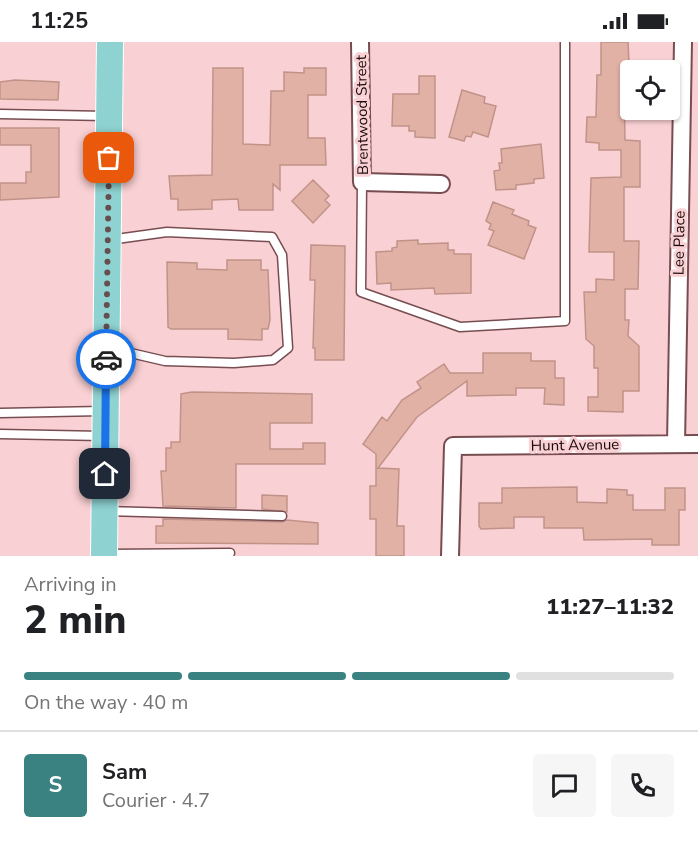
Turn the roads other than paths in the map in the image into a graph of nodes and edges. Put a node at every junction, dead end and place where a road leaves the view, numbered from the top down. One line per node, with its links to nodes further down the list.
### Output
1 (110, 42): 6 (main road)
2 (360, 42): 7 (street, Brentwood Street)
3 (565, 42): 7 (lane)
4 (683, 42): 14 (street, Lee Place)
5 (0, 114): 6 (lane)
6 (109, 117): 9 (main road)
7 (362, 182): 8 (street, Brentwood Street)
8 (441, 184)
9 (107, 240): 10 (main road); 10 (lane)
10 (106, 348): 12 (main road)
11 (0, 413): 12 (lane)
12 (105, 423): 13 (lane); 16 (main road)
13 (0, 434)
14 (676, 444): 15 (street, Hunt Avenue); 20 (street, Hunt Avenue)
15 (698, 444)
16 (104, 511): 17 (lane); 19 (main road)
17 (282, 516)
18 (230, 553): 19 (lane)
19 (104, 555)
20 (450, 556)

